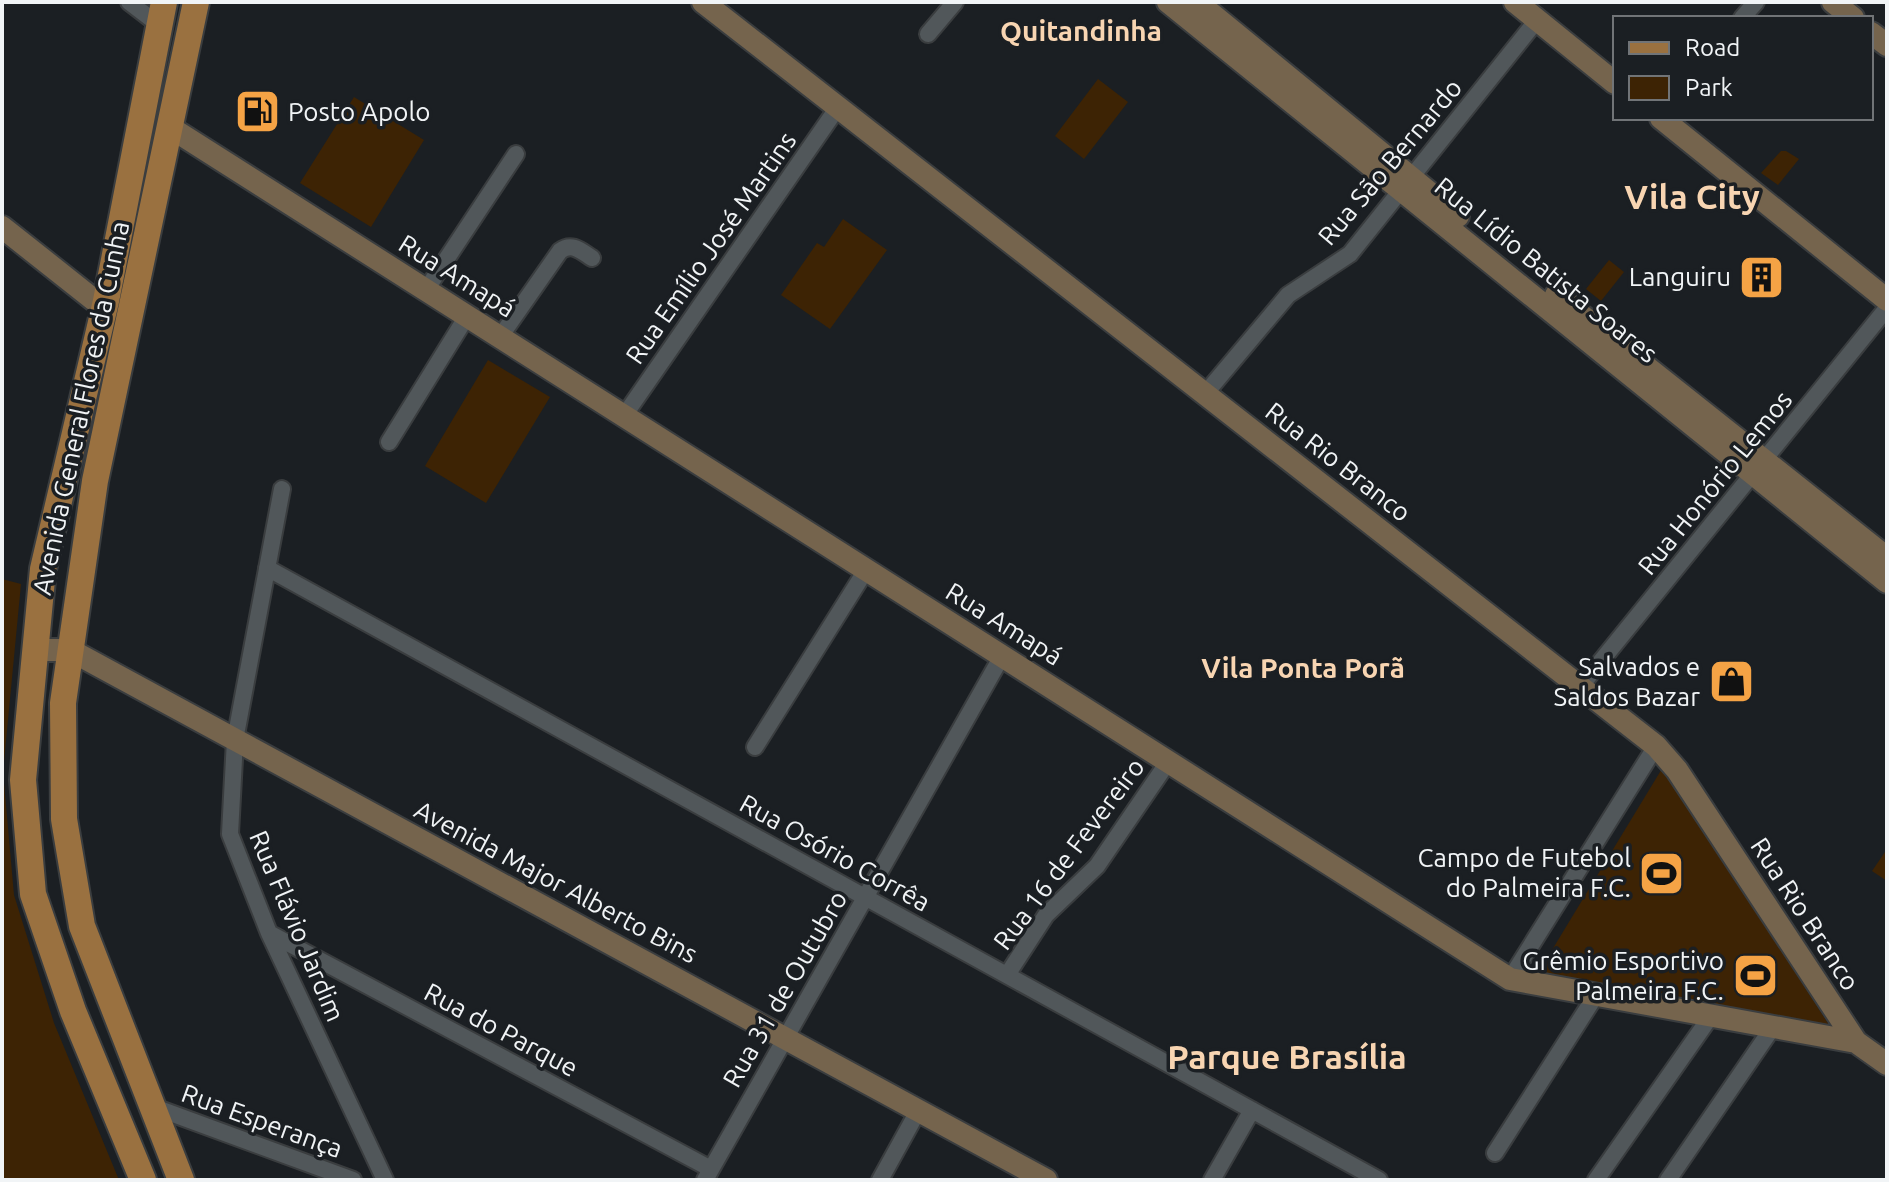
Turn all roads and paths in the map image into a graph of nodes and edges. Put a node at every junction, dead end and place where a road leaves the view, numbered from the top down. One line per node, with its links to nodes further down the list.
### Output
1 (129, 2): 8 (street)
2 (196, 2): 15 (main road, Avenida General Flores da Cunha)
3 (703, 2): 13 (street, Rua Rio Branco)
4 (955, 2): 11 (street)
5 (1515, 2): 10 (street)
6 (1833, 2): 9 (street)
7 (1182, 4): 17 (street, Rua Lídio Batista Soares)
8 (161, 14): 23 (main road, Avenida General Flores da Cunha)
9 (1850, 16)
10 (1537, 20): 12 (street); 17 (street, Rua São Bernardo)
11 (928, 34)
12 (1613, 81)
13 (838, 107): 27 (street, Rua Rio Branco); 28 (street, Rua Emílio José Martins)
14 (1663, 120): 22 (street)
15 (171, 128): 20 (main road, Avenida General Flores da Cunha); 21 (street, Rua Amapá)
16 (516, 154): 21 (street)
17 (1406, 183): 27 (street, Rua São Bernardo); 30 (street, Rua Lídio Batista Soares)
18 (2, 227): 23 (street)
19 (592, 258): 26 (street)
20 (137, 288): 23 (main road); 37 (main road, Avenida General Flores da Cunha)
21 (426, 290): 25 (street, Rua Amapá)
22 (1887, 300)
23 (106, 301): 36 (main road, Avenida General Flores da Cunha)
24 (1887, 308): 30 (street, Rua Honório Lemos)
25 (467, 316): 26 (street, Rua Amapá); 29 (street)
26 (500, 337): 28 (street, Rua Amapá)
27 (1205, 394): 39 (street, Rua Rio Branco)
28 (624, 416): 34 (street, Rua Amapá)
29 (389, 442)
30 (1759, 467): 32 (street, Rua Lídio Batista Soares); 35 (street, Rua Lídio Batista Soares); 39 (street, Rua Honório Lemos)
31 (282, 489): 33 (street, Rua Flávio Jardim)
32 (1887, 558)
33 (267, 568): 40 (street, Rua Flávio Jardim); 44 (street, Rua Osório Corrêa)
34 (866, 570): 38 (street, Rua Amapá); 42 (street)
35 (1887, 582)
36 (35, 650): 37 (street, Avenida Major Alberto Bins); 60 (main road, Avenida General Flores da Cunha)
37 (70, 650): 40 (street, Avenida Major Alberto Bins); 54 (main road, Avenida General Flores da Cunha)
38 (1002, 656): 43 (street, Rua Amapá); 44 (street, Rua 31 de Outubro)
39 (1580, 687): 41 (street, Rua Rio Branco)
40 (235, 740): 45 (street, Rua Flávio Jardim); 51 (street, Avenida Major Alberto Bins)
41 (1656, 746): 47 (street); 52 (street, Rua Rio Branco)
42 (755, 747)
43 (1168, 762): 46 (street, Rua 16 de Fevereiro); 47 (street, Rua Amapá)
44 (865, 897): 46 (street, Rua Osório Corrêa); 51 (street, Rua 31 de Outubro)
45 (269, 933): 58 (street, Rua do Parque); 63 (street, Rua Flávio Jardim)
46 (1007, 975): 55 (street, Rua Osório Corrêa)
47 (1510, 979): 48 (street, Rua Amapá)
48 (1596, 995): 49 (street, Rua Amapá); 57 (street)
49 (1711, 1016): 50 (street, Rua Amapá); 67 (street)
50 (1773, 1027): 52 (street, Rua Amapá); 68 (street)
51 (785, 1038): 56 (street, Avenida Major Alberto Bins); 58 (street, Rua 31 de Outubro)
52 (1856, 1042): 53 (street)
53 (1887, 1064)
54 (154, 1107): 61 (main road, Avenida General Flores da Cunha); 62 (street, Rua Esperança)
55 (1252, 1110): 65 (street); 66 (street, Rua Osório Corrêa)
56 (918, 1111): 59 (street, Avenida Major Alberto Bins); 64 (street)
57 (1495, 1153)
58 (708, 1174)
59 (1043, 1179)
60 (143, 1180)
61 (181, 1180)
62 (353, 1180)
63 (385, 1180)
64 (880, 1180)
65 (1212, 1180)
66 (1379, 1180)
67 (1596, 1180)
68 (1668, 1180)

